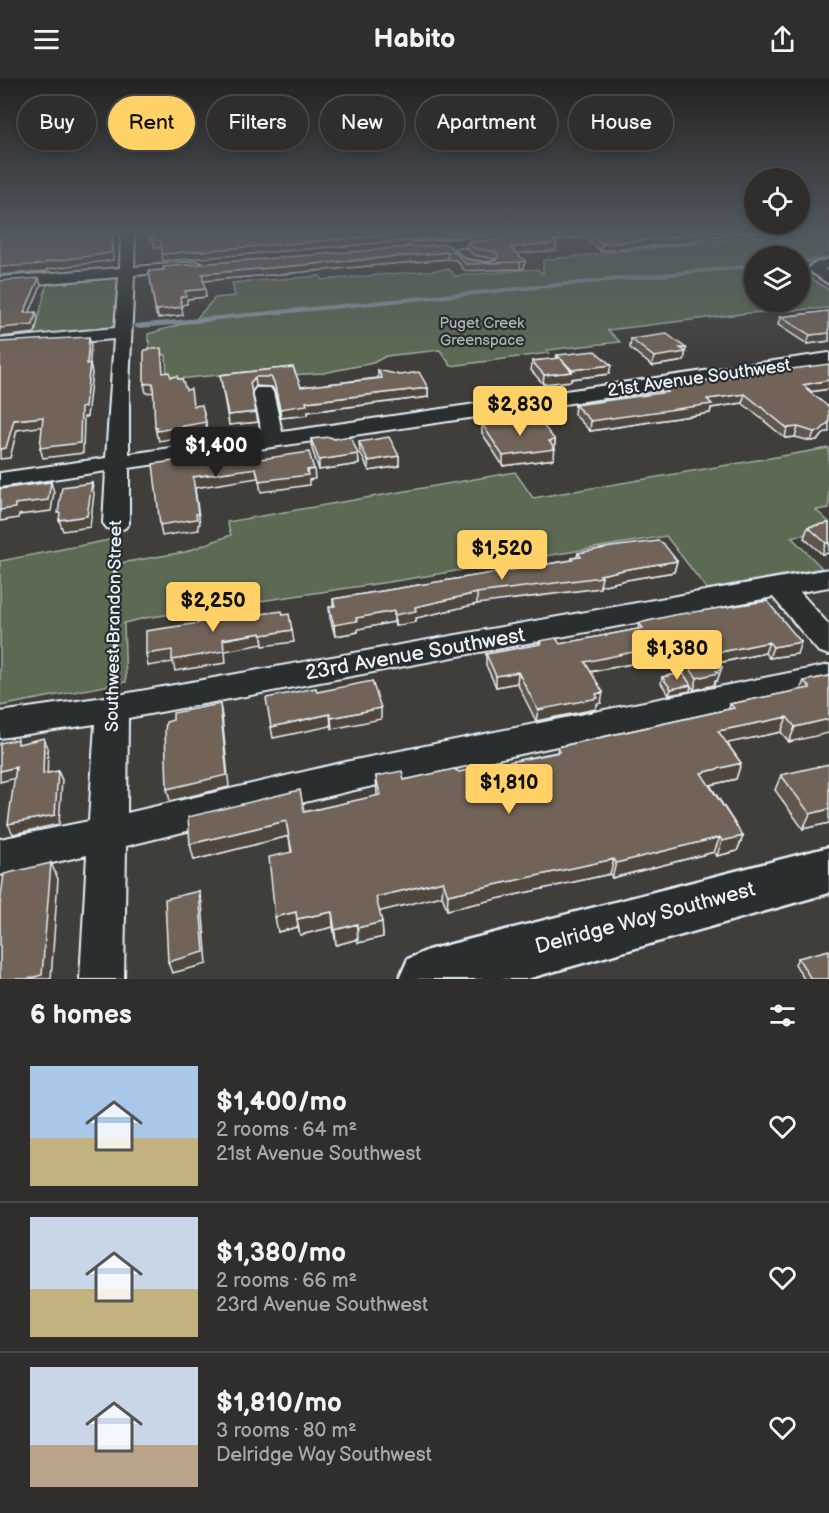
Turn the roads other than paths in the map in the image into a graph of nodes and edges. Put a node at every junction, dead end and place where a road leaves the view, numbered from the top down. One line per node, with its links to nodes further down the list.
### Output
1 (101, 274): 3 (street)
2 (127, 274): 4 (street, Southwest Brandon Street)
3 (0, 282)
4 (122, 333): 5 (street); 9 (street, Southwest Brandon Street)
5 (0, 344)
6 (829, 359): 8 (street, 21st Avenue Southwest)
7 (263, 392): 8 (street)
8 (272, 441): 9 (street, 21st Avenue Southwest)
9 (117, 463): 10 (street, 21st Avenue Southwest); 11 (street, Southwest Brandon Street)
10 (0, 480)
11 (116, 523)
12 (829, 578): 13 (street, 23rd Avenue Southwest)
13 (780, 586): 14 (street); 16 (street, 23rd Avenue Southwest)
14 (829, 644)
15 (829, 676): 18 (street)
16 (112, 709): 17 (street, 23rd Avenue Southwest); 18 (street, Southwest Brandon Street)
17 (0, 725)
18 (108, 834): 19 (street); 22 (street, Southwest Brandon Street)
19 (0, 857)
20 (829, 870): 21 (main road, Delridge Way Southwest)
21 (542, 964): 23 (main road, Delridge Way Southwest)
22 (102, 979)
23 (428, 979)

